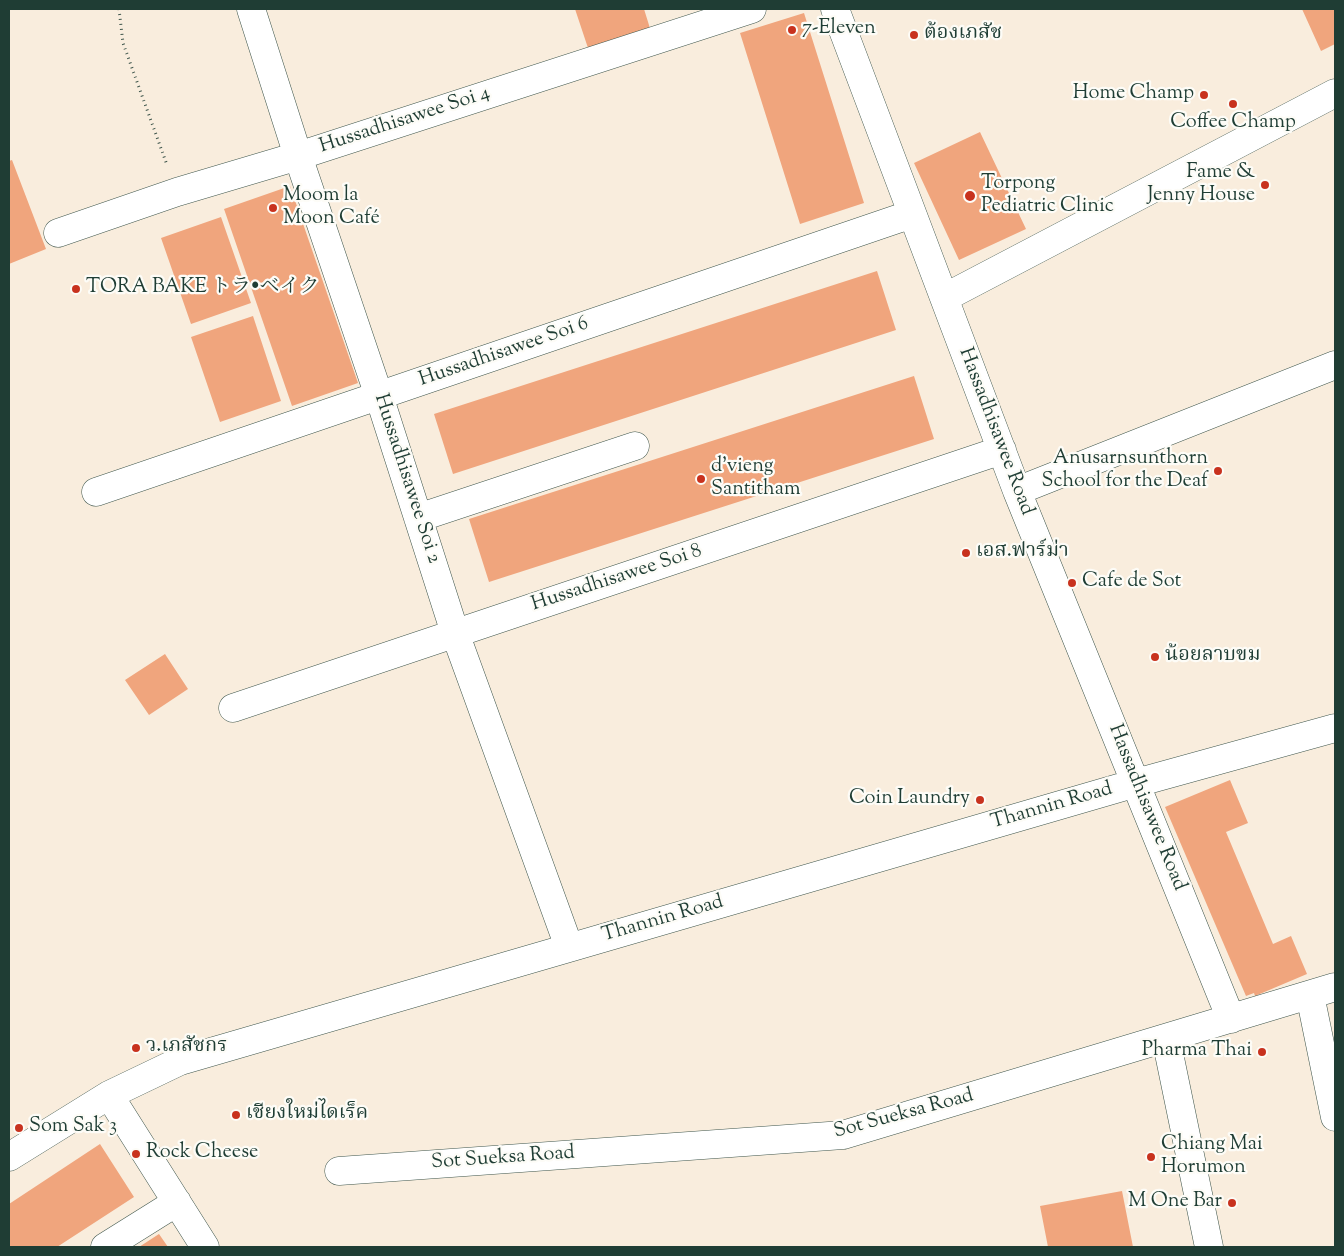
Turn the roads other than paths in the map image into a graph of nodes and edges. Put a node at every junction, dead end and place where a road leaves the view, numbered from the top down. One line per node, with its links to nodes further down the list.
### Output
1 (250, 9): 5 (street, Hussadhisawee Soi 2)
2 (752, 9): 5 (street, Hussadhisawee Soi 4)
3 (835, 9): 6 (street, Hassadhisawee Road)
4 (1335, 93): 8 (street)
5 (298, 156): 7 (street, Hussadhisawee Soi 4); 10 (street, Hussadhisawee Soi 2)
6 (912, 214): 8 (street, Hassadhisawee Road); 10 (street, Hussadhisawee Soi 6)
7 (58, 233)
8 (944, 298): 12 (street, Hassadhisawee Road)
9 (1335, 365): 13 (street)
10 (380, 396): 14 (street, Hussadhisawee Soi 6); 15 (street, Hussadhisawee Soi 2)
11 (635, 446): 15 (street)
12 (1002, 450): 13 (street, Hassadhisawee Road); 16 (street, Hussadhisawee Soi 8)
13 (1017, 491): 19 (street, Hassadhisawee Road)
14 (96, 492)
15 (418, 518): 16 (street, Hussadhisawee Soi 2)
16 (455, 633): 17 (street, Hussadhisawee Soi 8); 20 (street, Hussadhisawee Soi 2)
17 (233, 708)
18 (1335, 728): 19 (street, Thannin Road)
19 (1136, 783): 20 (street, Thannin Road); 22 (street, Hassadhisawee Road)
20 (569, 948): 24 (street, Thannin Road)
21 (1323, 991): 22 (street, Sot Sueksa Road); 25 (street)
22 (1231, 1018): 23 (street, Sot Sueksa Road)
23 (1166, 1039): 27 (street, Sot Sueksa Road); 31 (street)
24 (109, 1095): 26 (street, Thannin Road); 28 (street)
25 (1335, 1117)
26 (9, 1157)
27 (339, 1171)
28 (177, 1202): 29 (street); 30 (street)
29 (105, 1247)
30 (205, 1247)
31 (1209, 1247)

